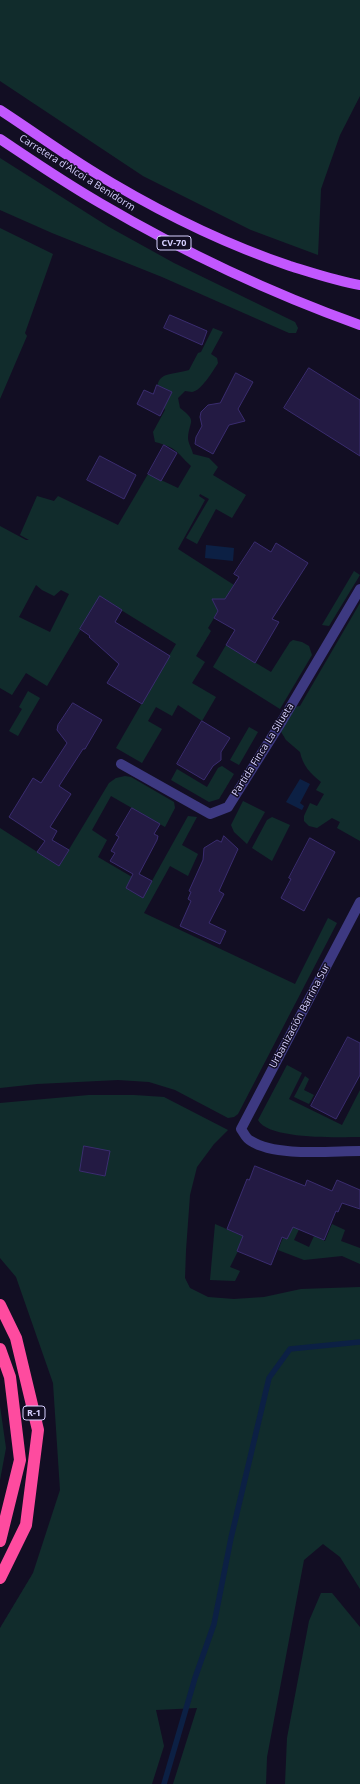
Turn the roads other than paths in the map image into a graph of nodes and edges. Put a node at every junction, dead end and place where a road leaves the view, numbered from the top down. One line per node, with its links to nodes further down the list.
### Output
1 (0, 110): 3 (main road, Carretera d'Alcoi a Benidorm / CV-70)
2 (0, 139): 4 (main road, Carretera d'Alcoi a Benidorm / CV-70)
3 (360, 285)
4 (360, 325)
5 (360, 589): 6 (street, Partida Finca La Silueta)
6 (121, 764)
7 (360, 902): 8 (street, Urbanización Barrina Sur)
8 (360, 1151)
9 (0, 1305): 12 (highway, R-1)
10 (0, 1349): 11 (highway)
11 (0, 1541)
12 (0, 1578)

